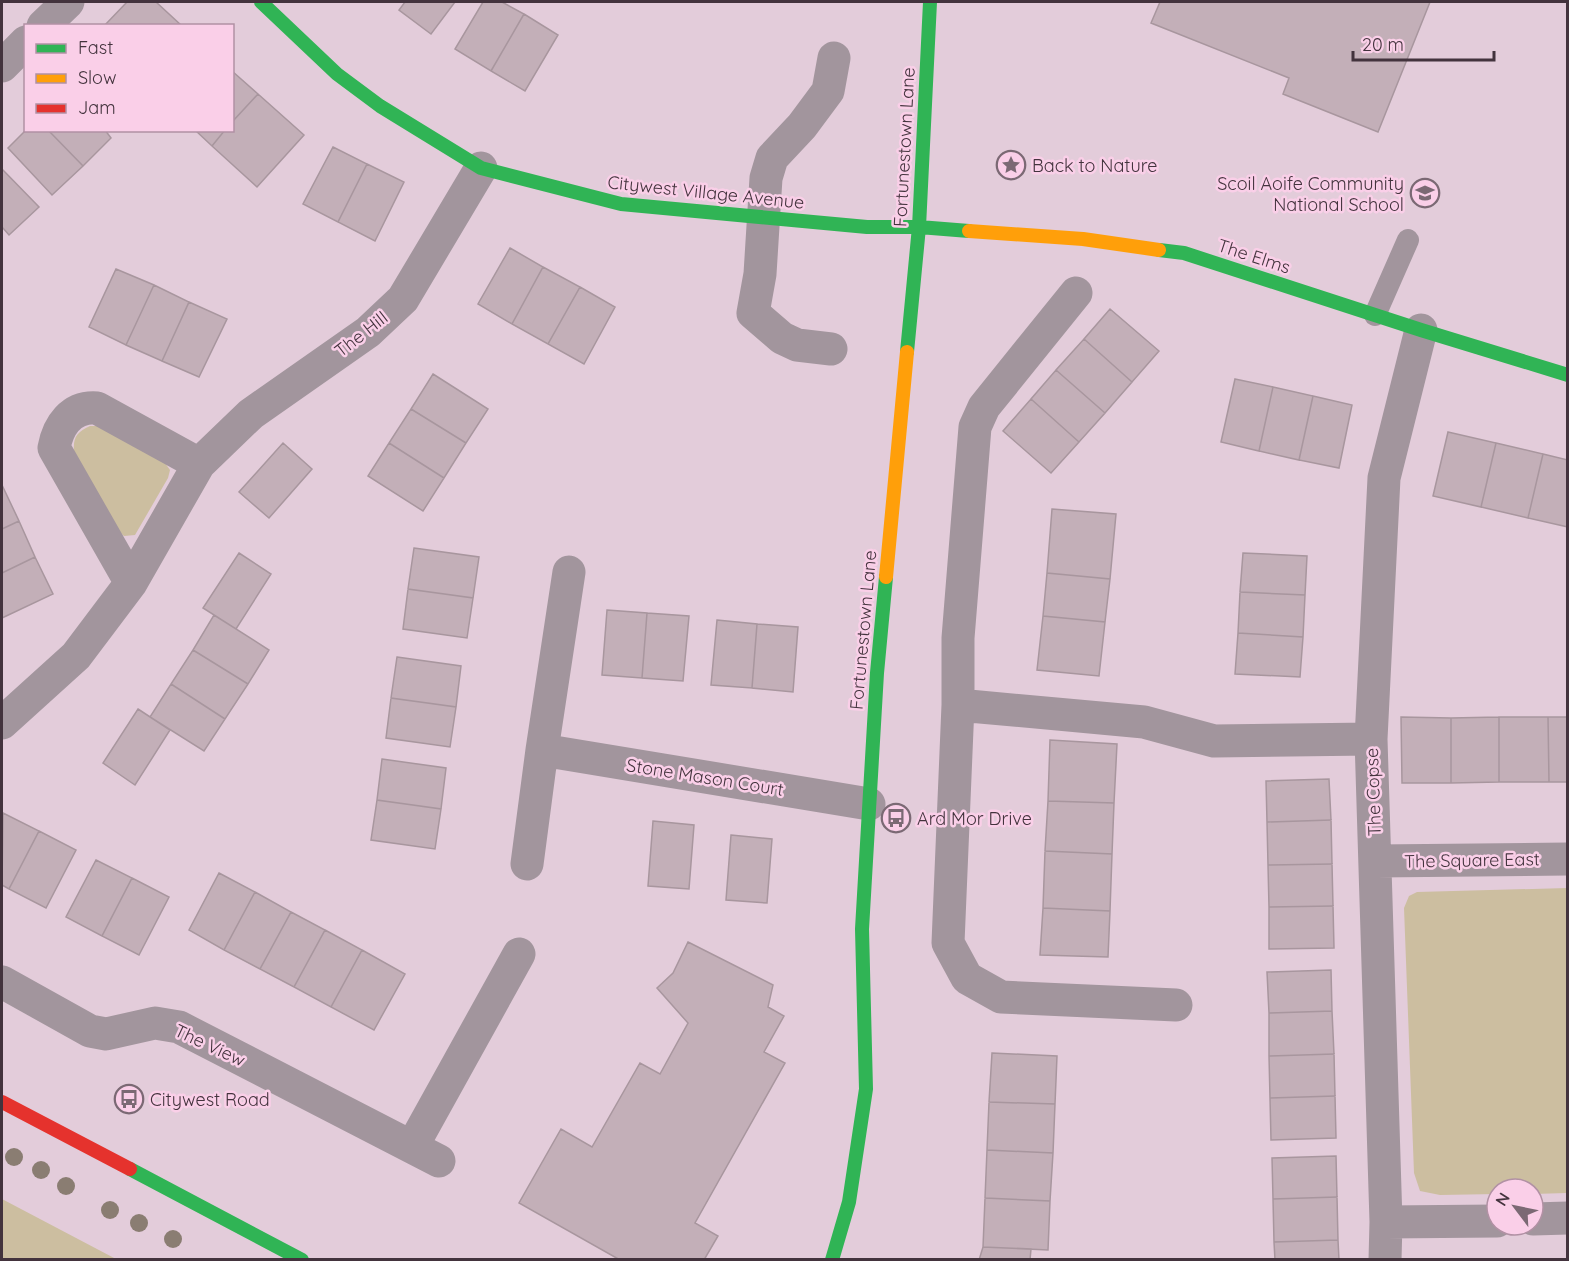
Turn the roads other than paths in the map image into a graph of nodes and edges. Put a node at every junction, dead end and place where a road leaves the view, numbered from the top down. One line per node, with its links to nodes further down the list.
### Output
1 (68, 2): 4 (street)
2 (261, 2): 8 (street, Citywest Village Avenue)
3 (930, 2): 10 (street, Fortunestown Lane)
4 (45, 24)
5 (24, 44): 7 (street)
6 (834, 58): 9 (street)
7 (2, 66)
8 (481, 168): 9 (street, Citywest Village Avenue); 17 (street, The Hill)
9 (763, 217): 10 (street, Citywest Village Avenue); 15 (street)
10 (919, 227): 13 (street, The Elms); 24 (street, Fortunestown Lane)
11 (1408, 240): 13 (lane)
12 (1076, 293): 20 (street)
13 (1375, 315): 14 (street, The Elms)
14 (1421, 330): 16 (street, The Elms); 22 (street, The Copse)
15 (831, 349)
16 (1568, 375)
17 (199, 464): 19 (street, The Hill); 19 (street)
18 (570, 572): 23 (street)
19 (131, 583): 21 (street, The Hill)
20 (958, 705): 22 (street); 30 (street)
21 (2, 723)
22 (1371, 739): 26 (street, The Copse)
23 (542, 750): 24 (street, Stone Mason Court); 27 (street)
24 (869, 804): 37 (street, Fortunestown Lane)
25 (1568, 859): 26 (street, The Square East)
26 (1376, 861): 35 (street, The Copse)
27 (527, 864)
28 (519, 954): 29 (street, The View)
29 (2, 982)
30 (1176, 1005)
31 (2, 1102): 36 (street)
32 (1568, 1218): 33 (street)
33 (1545, 1219)
34 (1485, 1221): 35 (street)
35 (1386, 1222): 38 (street, The Copse)
36 (302, 1260)
37 (832, 1260)
38 (1384, 1260)

